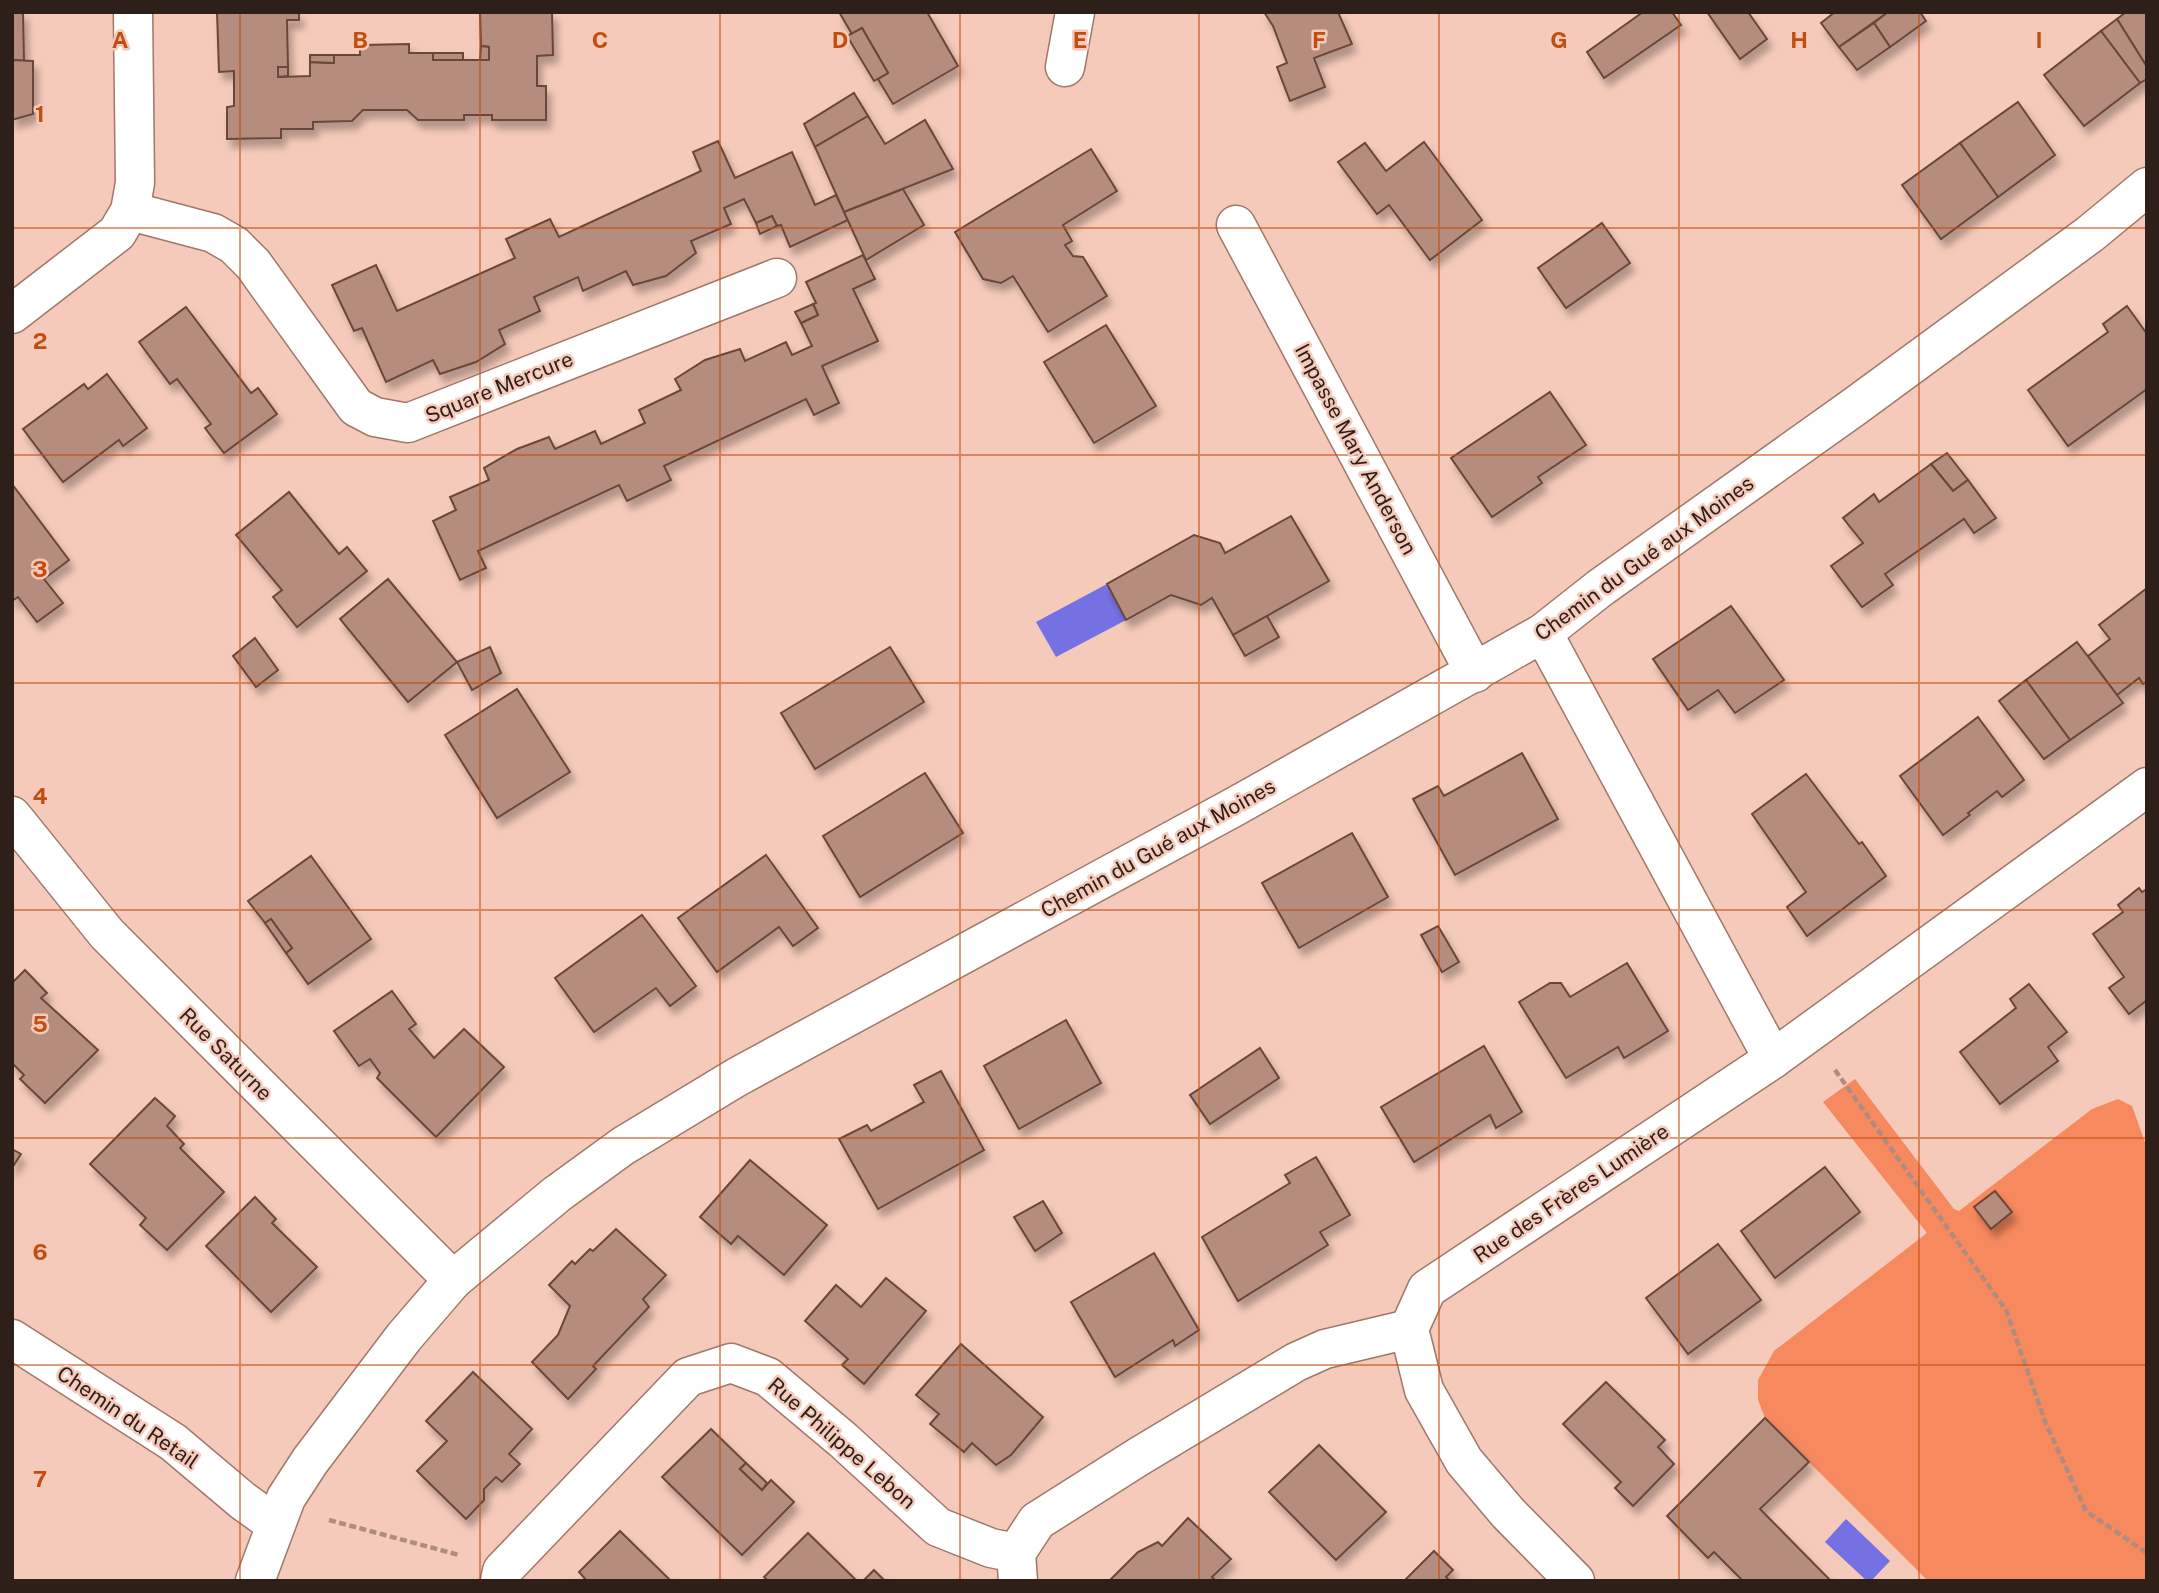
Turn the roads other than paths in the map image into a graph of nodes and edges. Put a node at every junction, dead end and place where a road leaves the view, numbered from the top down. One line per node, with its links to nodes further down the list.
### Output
1 (133, 12): 5 (street)
2 (1075, 12): 3 (street)
3 (1065, 67)
4 (2147, 187): 9 (street, Chemin du Gué aux Moines)
5 (130, 211): 7 (street, Square Mercure); 8 (street)
6 (1236, 225): 10 (street, Impasse Mary Anderson)
7 (777, 278)
8 (12, 314)
9 (1543, 633): 10 (street, Chemin du Gué aux Moines); 13 (street)
10 (1475, 673): 14 (street, Chemin du Gué aux Moines)
11 (2147, 787): 13 (street, Rue des Frères Lumière)
12 (12, 816): 14 (street, Rue Saturne)
13 (1773, 1059): 15 (street, Rue des Frères Lumière)
14 (453, 1280): 17 (street, Chemin du Gué aux Moines)
15 (1409, 1329): 18 (street); 21 (street)
16 (12, 1339): 17 (street, Chemin du Retail)
17 (281, 1511): 20 (street, Chemin du Gué aux Moines)
18 (1017, 1567): 19 (street, Rue Philippe Lebon)
19 (501, 1576)
20 (255, 1581)
21 (1575, 1581)

